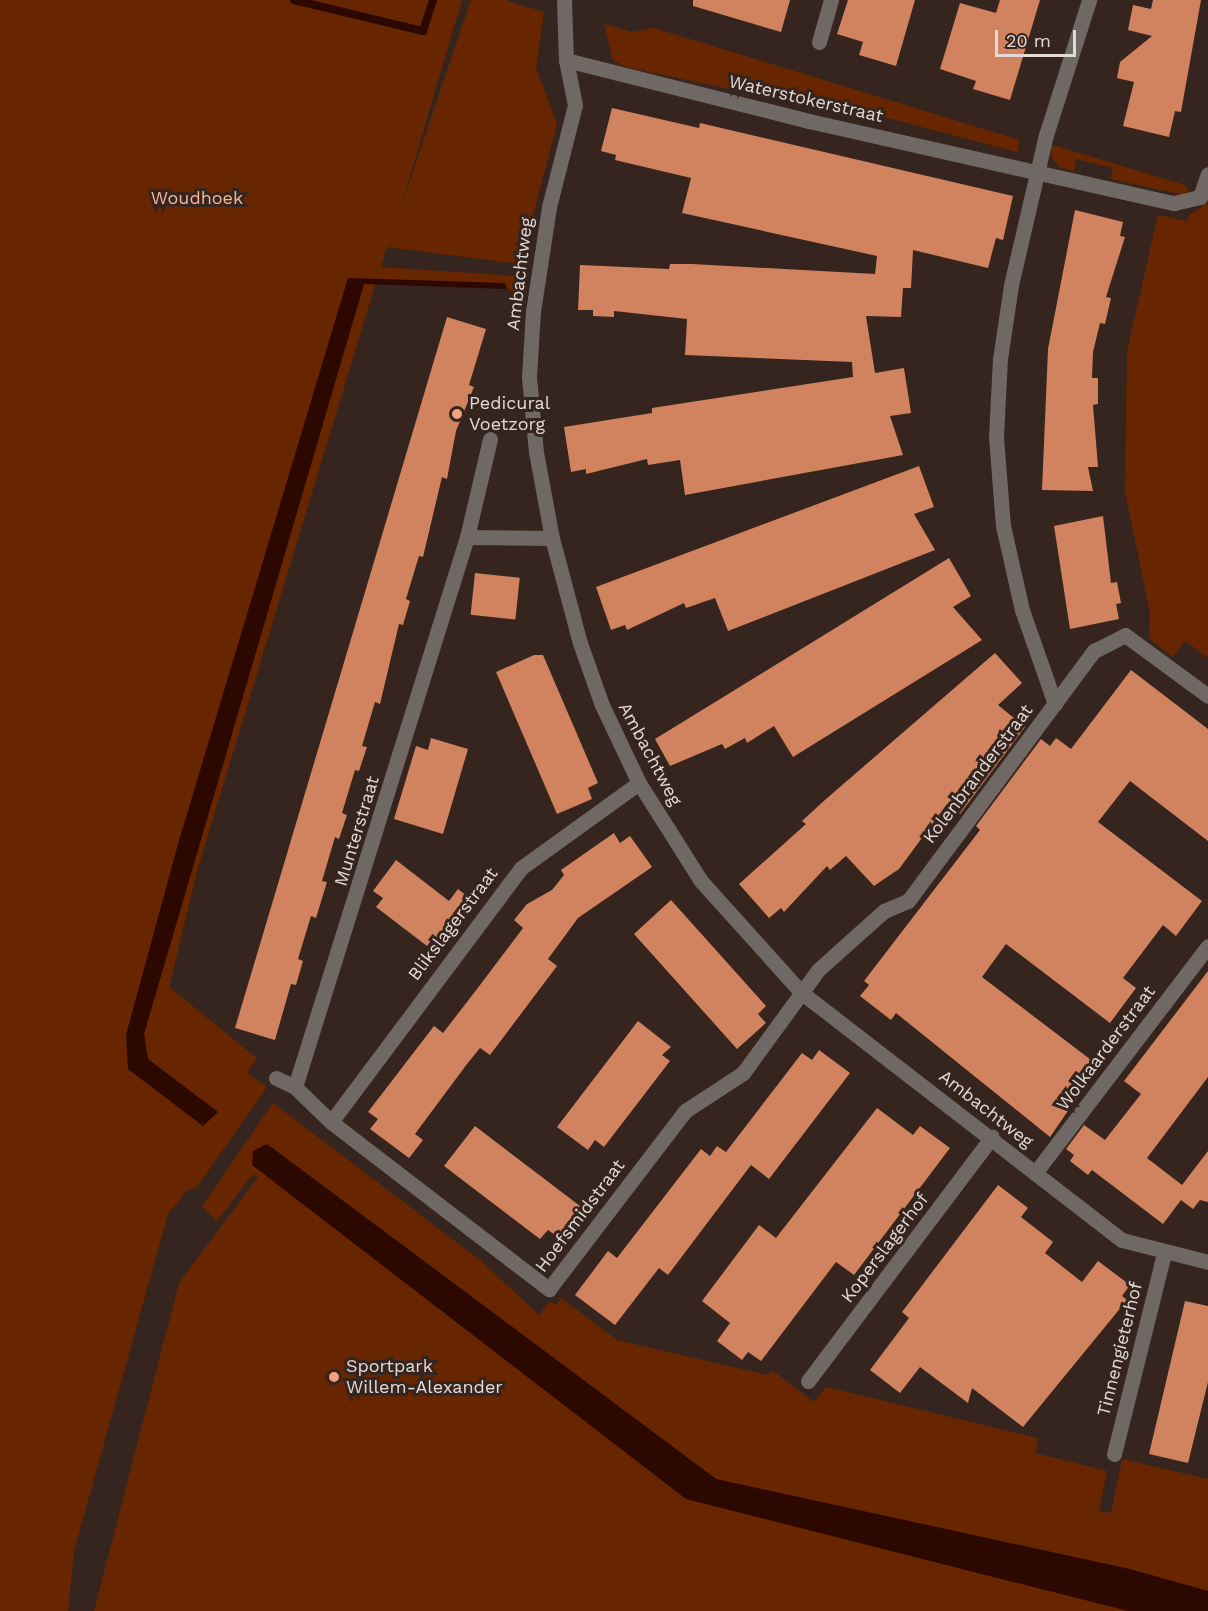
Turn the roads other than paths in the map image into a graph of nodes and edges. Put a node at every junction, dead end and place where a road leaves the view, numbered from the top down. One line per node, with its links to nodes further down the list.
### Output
1 (831, 0): 4 (street)
2 (1089, 0): 6 (street, Kolenbranderstraat)
3 (563, 2): 5 (street, Ambachtweg)
4 (819, 42)
5 (566, 60): 6 (street, Waterstokerstraat); 10 (street, Ambachtweg)
6 (1038, 172): 7 (street, Waterstokerstraat); 12 (street, Kolenbranderstraat)
7 (1208, 174)
8 (490, 439): 9 (street, Munterstraat)
9 (467, 537): 10 (street); 17 (street, Munterstraat)
10 (552, 538): 13 (street, Ambachtweg)
11 (1208, 696): 12 (street)
12 (1055, 704): 15 (street, Kolenbranderstraat)
13 (639, 783): 15 (street, Ambachtweg); 18 (street, Blikslagerstraat)
14 (1208, 946): 20 (street, Wolkaarderstraat)
15 (802, 993): 18 (street, Hoefsmidstraat); 19 (street, Ambachtweg)
16 (276, 1078): 17 (street)
17 (295, 1087): 18 (street)
18 (331, 1122)
19 (992, 1137): 20 (street, Ambachtweg); 23 (street, Koperslagerhof)
20 (1035, 1173): 21 (street, Ambachtweg)
21 (1164, 1253): 22 (street, Ambachtweg); 24 (street, Tinnengieterhof)
22 (1208, 1262)
23 (807, 1381)
24 (1114, 1454)

